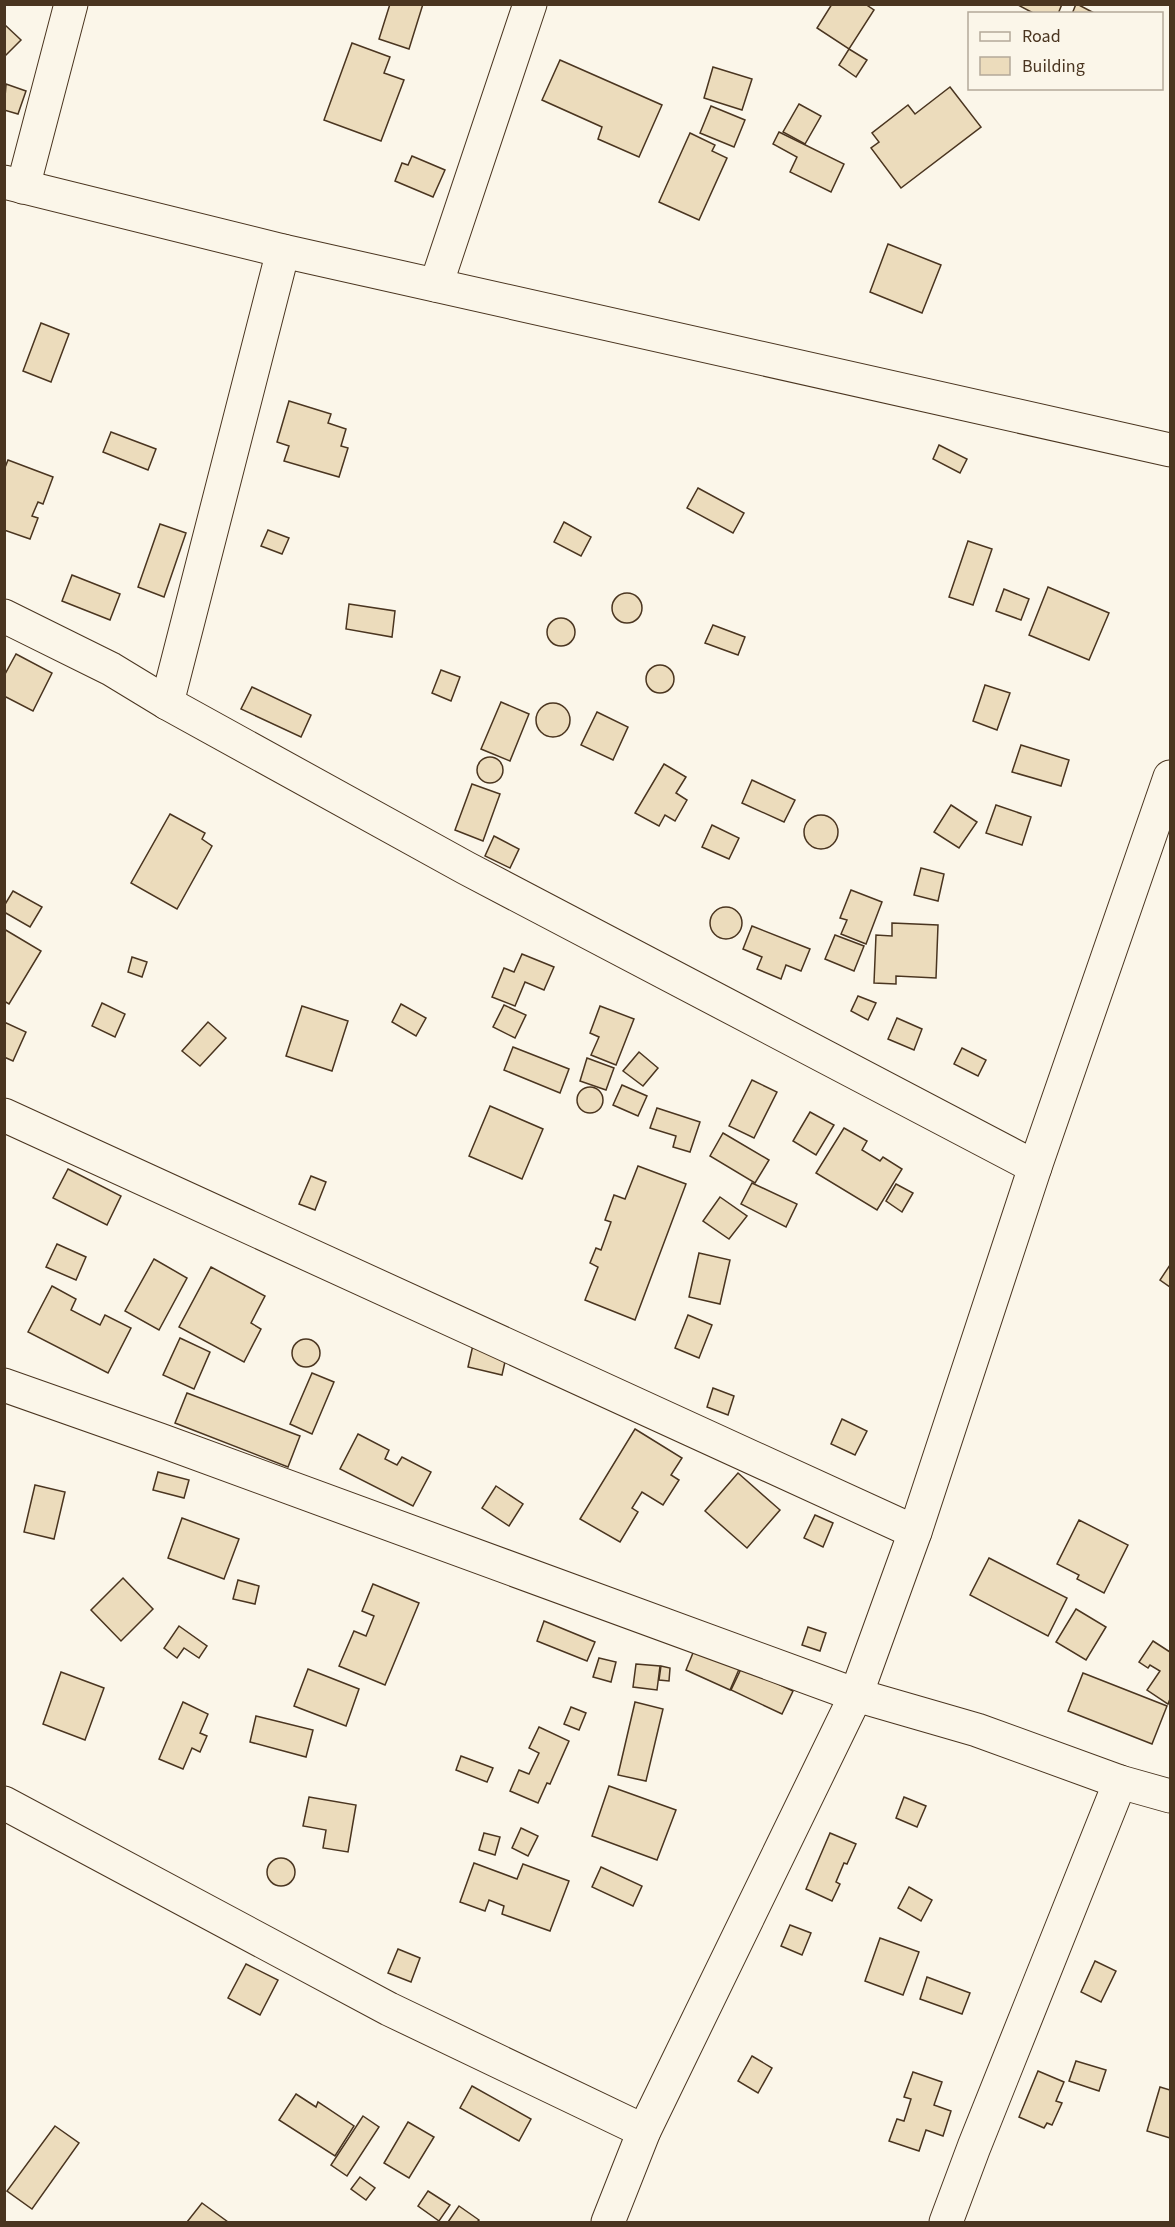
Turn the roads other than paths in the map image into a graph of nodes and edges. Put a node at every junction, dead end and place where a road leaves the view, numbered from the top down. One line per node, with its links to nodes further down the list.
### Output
1 (70, 4): 3 (street)
2 (530, 4): 5 (street)
3 (14, 184): 4 (street)
4 (283, 251): 5 (street); 8 (street)
5 (436, 285): 6 (street)
6 (1170, 450)
7 (4, 616): 8 (street)
8 (167, 703): 11 (street)
9 (1170, 777): 11 (street)
10 (4, 1115): 13 (street)
11 (1035, 1167): 13 (street)
12 (4, 1385): 14 (street)
13 (915, 1532): 14 (street)
14 (856, 1695): 15 (street); 18 (street)
15 (1120, 1782): 16 (street); 20 (street)
16 (1170, 1796)
17 (4, 1803): 18 (street)
18 (644, 2131): 19 (street)
19 (608, 2223)
20 (946, 2223)

